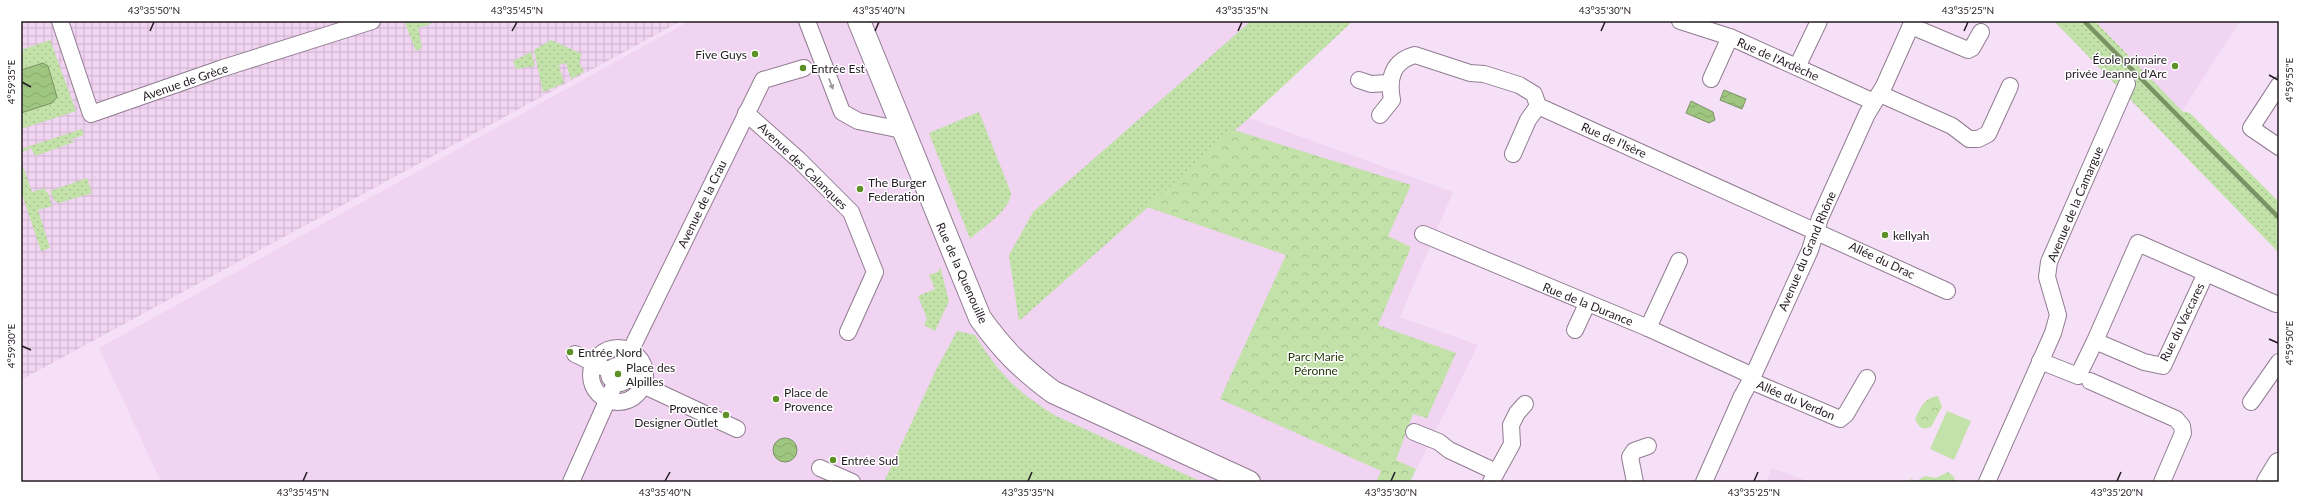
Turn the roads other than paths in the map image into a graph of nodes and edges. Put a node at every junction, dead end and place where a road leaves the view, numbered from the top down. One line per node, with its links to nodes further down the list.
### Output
1 (60, 21): 2 (street, Avenue de Grèce)
2 (372, 21)
3 (807, 21): 22 (street, one-way to 22)
4 (858, 21): 22 (street, Rue de la Quenouille)
5 (1680, 21): 9 (street, Rue de l'Ardèche)
6 (1819, 21): 10 (street)
7 (1912, 23): 8 (street); 18 (street, Avenue du Grand Rhône)
8 (1981, 32)
9 (1730, 37): 10 (street, Rue de l'Ardèche); 12 (street)
10 (1797, 67): 18 (street, Rue de l'Ardèche)
11 (804, 68): 20 (street, Avenue de la Crau)
12 (1711, 78)
13 (1359, 80): 14 (street)
14 (1389, 83): 19 (street); 21 (street)
15 (2126, 84): 38 (street, Avenue de la Camargue)
16 (2279, 85): 23 (street)
17 (2010, 86): 18 (street, Rue de l'Ardèche)
18 (1877, 98): 25 (street, Avenue du Grand Rhône)
19 (1538, 106): 24 (street); 25 (street, Rue de l'Isère)
20 (746, 112): 34 (street, Avenue des Calanques); 36 (street, Avenue de la Crau)
21 (1380, 115)
22 (902, 130): 55 (street, Rue de la Quenouille)
23 (2279, 147)
24 (1513, 154)
25 (1816, 230): 29 (street, Allée du Drac); 41 (street, Avenue du Grand Rhône)
26 (1423, 234): 30 (street, Rue de la Durance)
27 (1679, 261): 32 (street)
28 (2206, 274): 31 (street); 35 (street, Rue du Vaccares); 35 (street, Rue du Vaccares)
29 (1947, 290)
30 (1587, 304): 32 (street, Rue de la Durance); 33 (street)
31 (2276, 304)
32 (1648, 328): 41 (street, Rue de la Durance)
33 (1575, 330)
34 (848, 332)
35 (2095, 341): 38 (street)
36 (630, 351): 40 (street, Avenue de la Crau); 40 (street); 40 (street)
37 (575, 354): 40 (street)
38 (2040, 361): 58 (street, Avenue de la Camargue)
39 (2279, 362): 45 (street)
40 (619, 374): 44 (street, Avenue de la Crau); 44 (street); 44 (street); 47 (street)
41 (1752, 378): 42 (street, Allée du Verdon); 57 (street, Avenue du Grand Rhône)
42 (1867, 378)
43 (2090, 381): 59 (street)
44 (607, 400): 53 (street, Avenue de la Crau)
45 (2251, 402)
46 (1525, 404): 52 (street)
47 (737, 429)
48 (1414, 432): 52 (street)
49 (1648, 446): 56 (street)
50 (2279, 464): 60 (street)
51 (820, 468): 54 (street)
52 (1494, 477)
53 (571, 482)
54 (852, 482)
55 (1249, 482)
56 (1635, 482)
57 (1704, 482)
58 (1987, 482)
59 (2162, 482)
60 (2268, 482)

